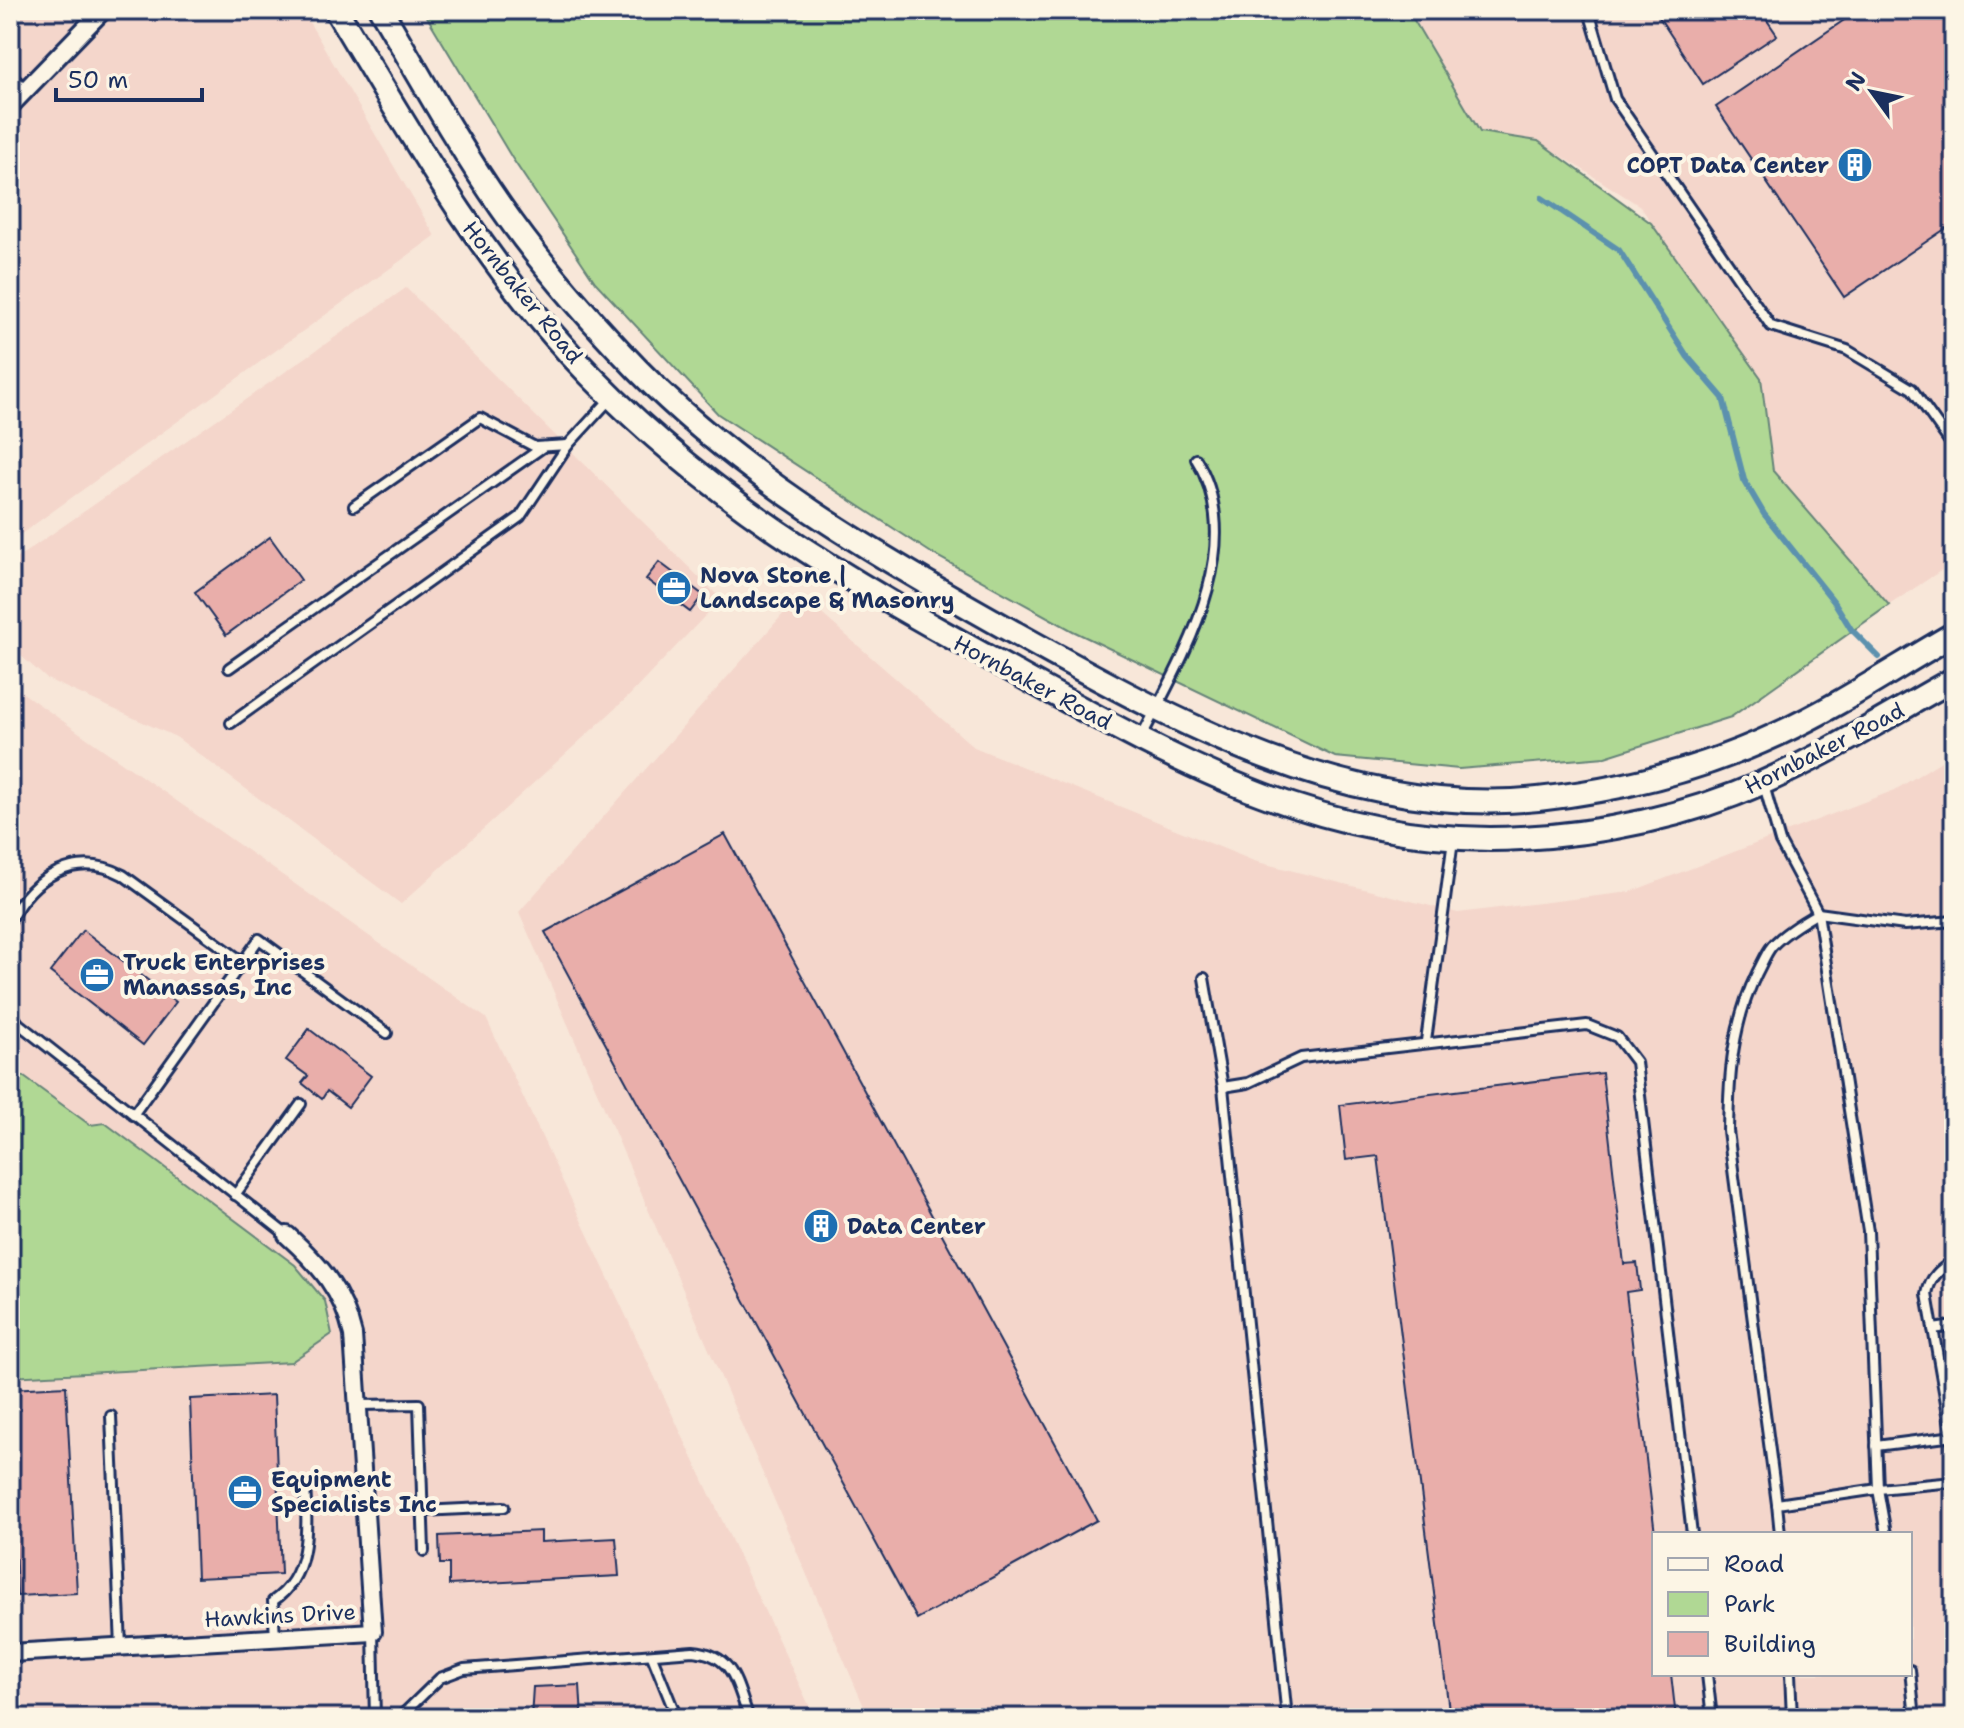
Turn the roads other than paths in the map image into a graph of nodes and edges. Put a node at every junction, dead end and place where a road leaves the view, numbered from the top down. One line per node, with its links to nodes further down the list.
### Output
1 (103, 10): 6 (street)
2 (336, 10): 8 (main road, Hornbaker Road)
3 (381, 10): 17 (main road, Hornbaker Road)
4 (1591, 18): 11 (lane)
5 (10, 75): 6 (lane)
6 (26, 89): 7 (street)
7 (10, 106)
8 (613, 397): 9 (lane); 19 (main road, Hornbaker Road)
9 (568, 445): 10 (lane); 18 (lane)
10 (543, 447): 13 (lane); 15 (lane)
11 (1954, 448)
12 (1196, 459): 17 (lane)
13 (354, 506)
14 (1954, 634): 17 (main road, Hornbaker Road)
15 (229, 668)
16 (1954, 679): 20 (main road, Hornbaker Road)
17 (1156, 709): 19 (lane)
18 (231, 723)
19 (1141, 739): 21 (main road, Hornbaker Road)
20 (1763, 783): 21 (main road, Hornbaker Road); 22 (lane)
21 (1453, 838): 29 (lane)
22 (1818, 913): 24 (lane); 43 (lane); 47 (lane)
23 (10, 921): 25 (lane)
24 (1954, 921)
25 (243, 962): 28 (lane); 32 (lane)
26 (1204, 978): 30 (lane)
27 (10, 1013): 32 (lane)
28 (387, 1033)
29 (1426, 1041): 30 (lane); 50 (lane)
30 (1223, 1087): 66 (lane)
31 (301, 1104): 33 (lane)
32 (133, 1115): 33 (lane)
33 (235, 1195): 34 (lane)
34 (287, 1235): 40 (street, Hawkins Drive)
35 (1954, 1261): 37 (lane)
36 (1954, 1326): 37 (lane)
37 (1933, 1329): 39 (lane)
38 (1954, 1382): 39 (lane)
39 (1943, 1383): 42 (lane)
40 (359, 1405): 49 (lane); 54 (street, Hawkins Drive)
41 (111, 1416): 56 (lane)
42 (1953, 1436): 43 (lane); 44 (lane)
43 (1876, 1446): 46 (lane)
44 (1954, 1480): 46 (lane)
45 (305, 1484): 55 (lane)
46 (1878, 1489): 47 (lane); 52 (lane)
47 (1777, 1504): 51 (lane)
48 (504, 1507): 49 (lane)
49 (422, 1511): 53 (lane)
50 (1692, 1532)
51 (1780, 1532)
52 (1886, 1532)
53 (424, 1551)
54 (373, 1632): 55 (street, Hawkins Drive); 62 (lane)
55 (275, 1638): 56 (street, Hawkins Drive)
56 (121, 1647): 57 (street, Hawkins Drive)
57 (10, 1653)
58 (652, 1656): 63 (lane); 64 (lane); 65 (lane)
59 (1707, 1676): 67 (lane)
60 (1790, 1676): 68 (lane)
61 (1911, 1676): 69 (lane)
62 (375, 1718)
63 (399, 1718)
64 (677, 1718)
65 (749, 1718)
66 (1287, 1718)
67 (1712, 1718)
68 (1792, 1718)
69 (1915, 1718)

